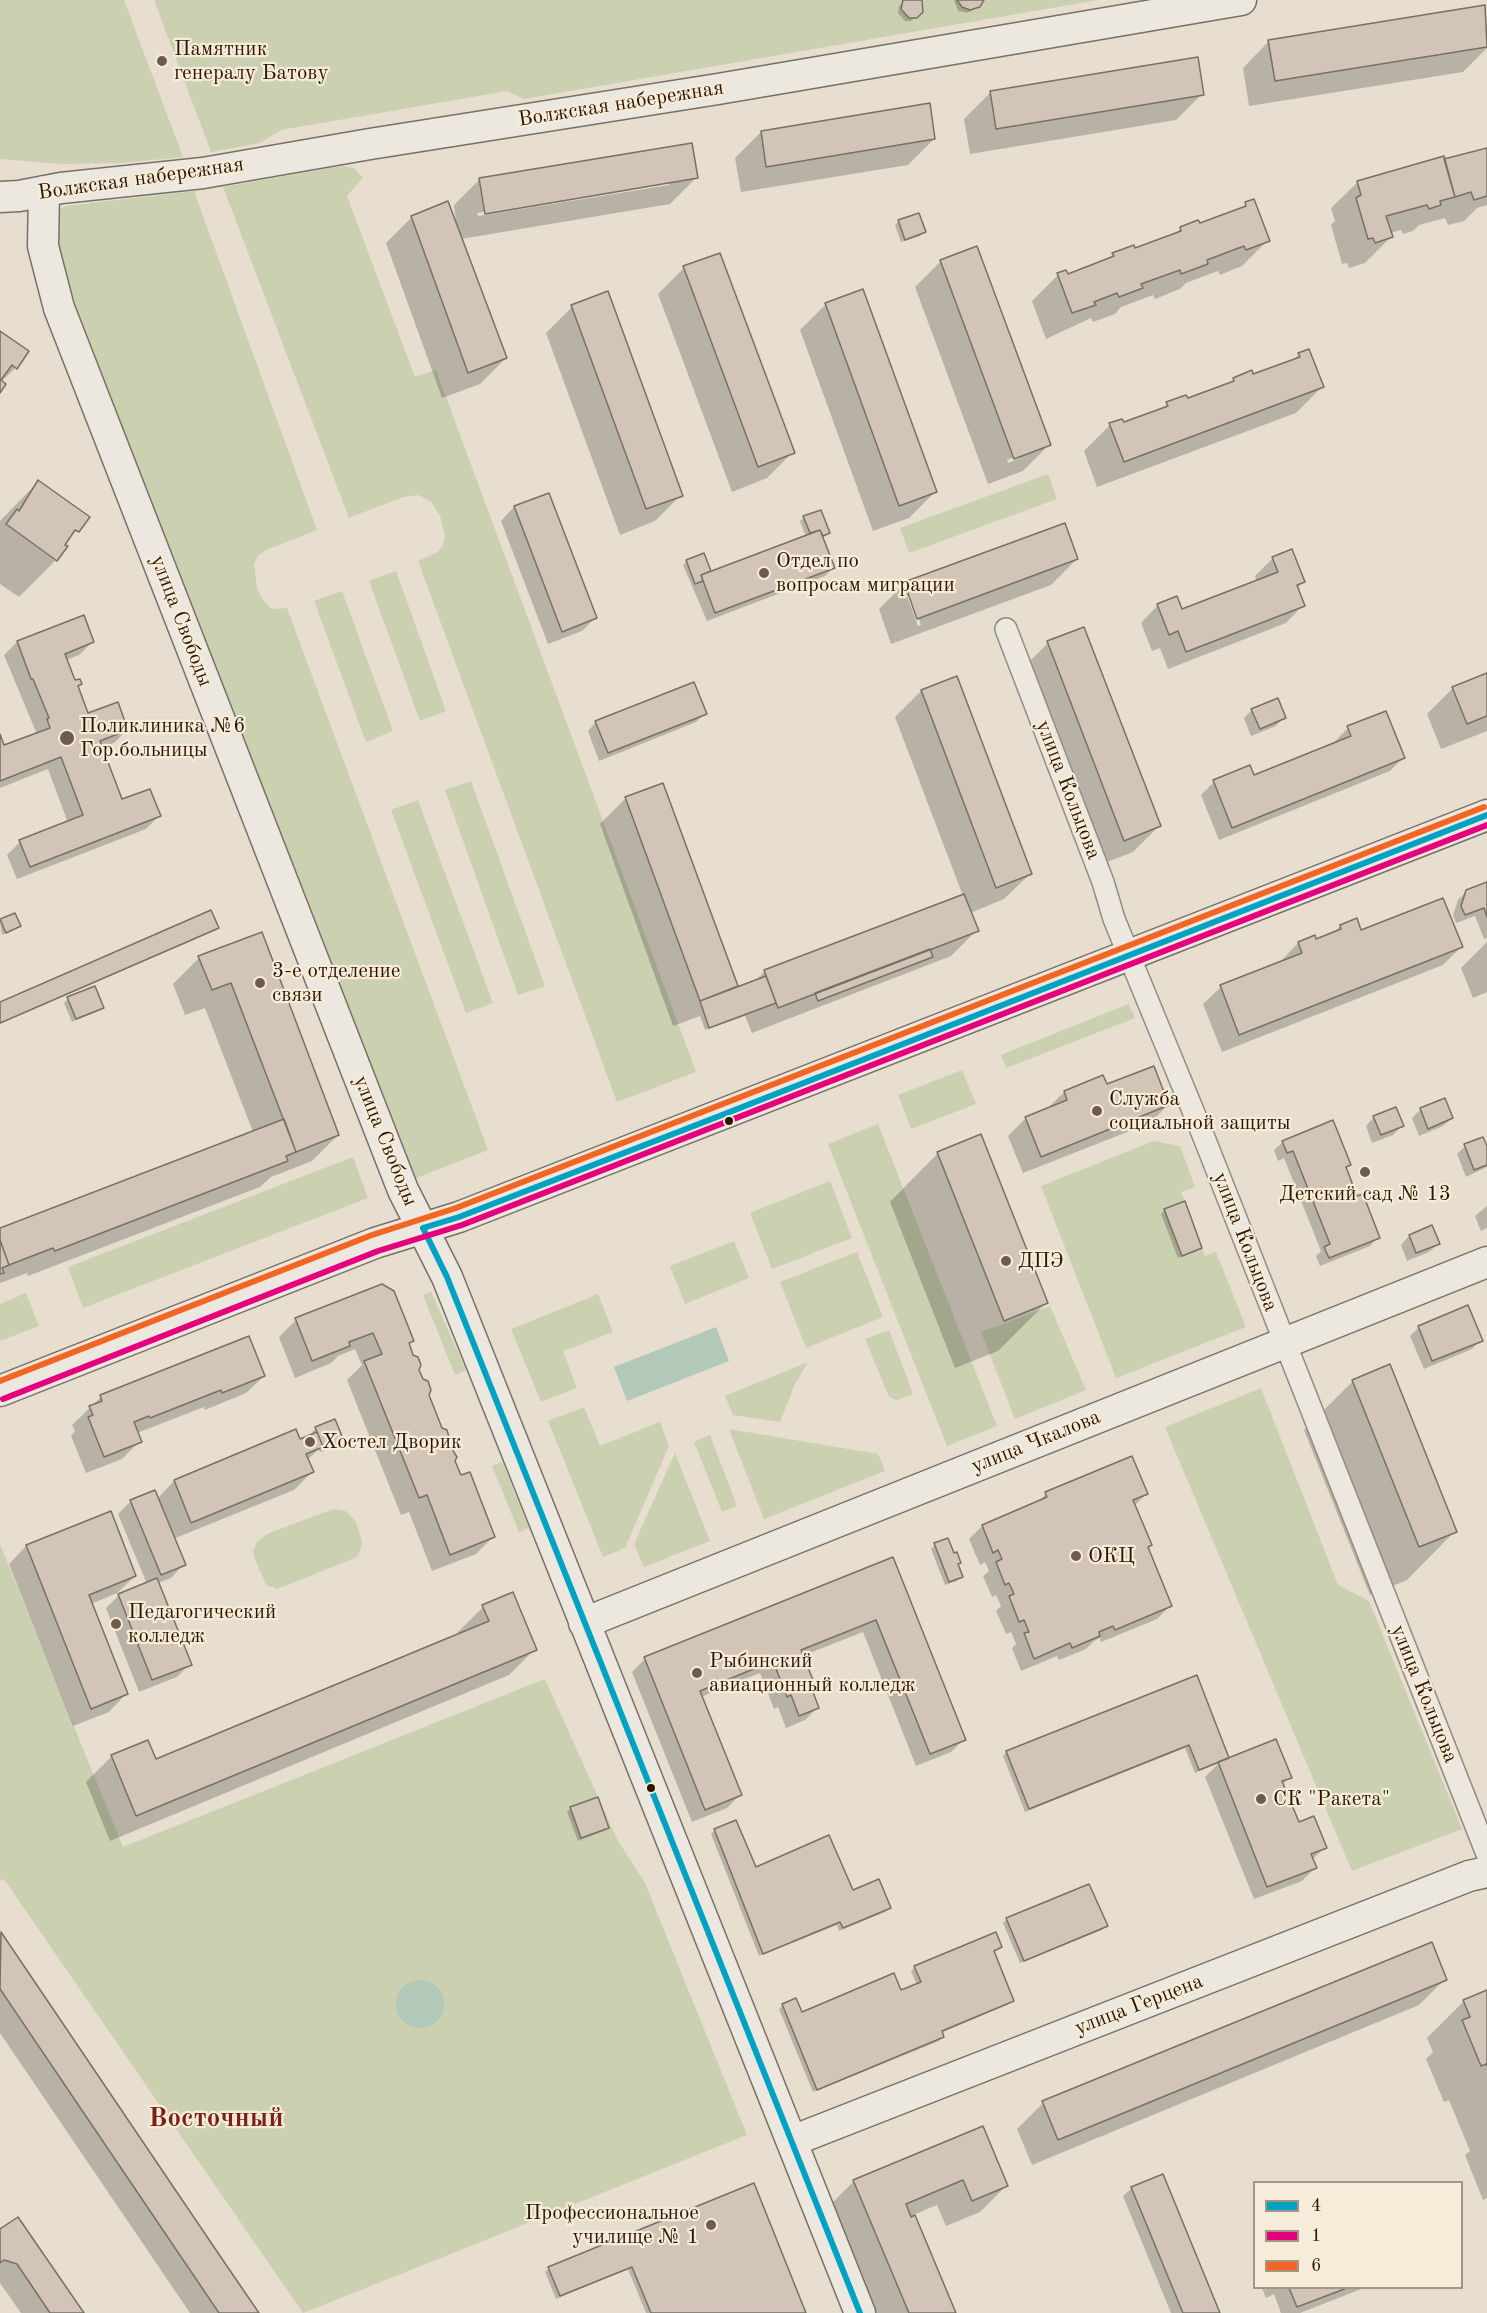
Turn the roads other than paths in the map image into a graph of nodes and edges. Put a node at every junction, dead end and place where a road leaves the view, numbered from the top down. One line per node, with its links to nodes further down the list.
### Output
1 (1241, 0): 2 (street, Волжская набережная)
2 (44, 191): 3 (street, Волжская набережная); 7 (street, улица Свободы)
3 (0, 197)
4 (1006, 629): 6 (street, улица Кольцова)
5 (1487, 815): 6 (street)
6 (1129, 956): 7 (street); 9 (street, улица Кольцова)
7 (423, 1228): 10 (street); 11 (street, улица Свободы)
8 (1487, 1262): 9 (street, улица Чкалова)
9 (1285, 1343): 11 (street, улица Чкалова); 12 (street, улица Кольцова)
10 (1, 1392)
11 (584, 1623): 14 (street, улица Свободы)
12 (1487, 1854)
13 (1487, 1872): 14 (street, улица Герцена)
14 (792, 2141): 15 (street, улица Свободы)
15 (860, 2313)

